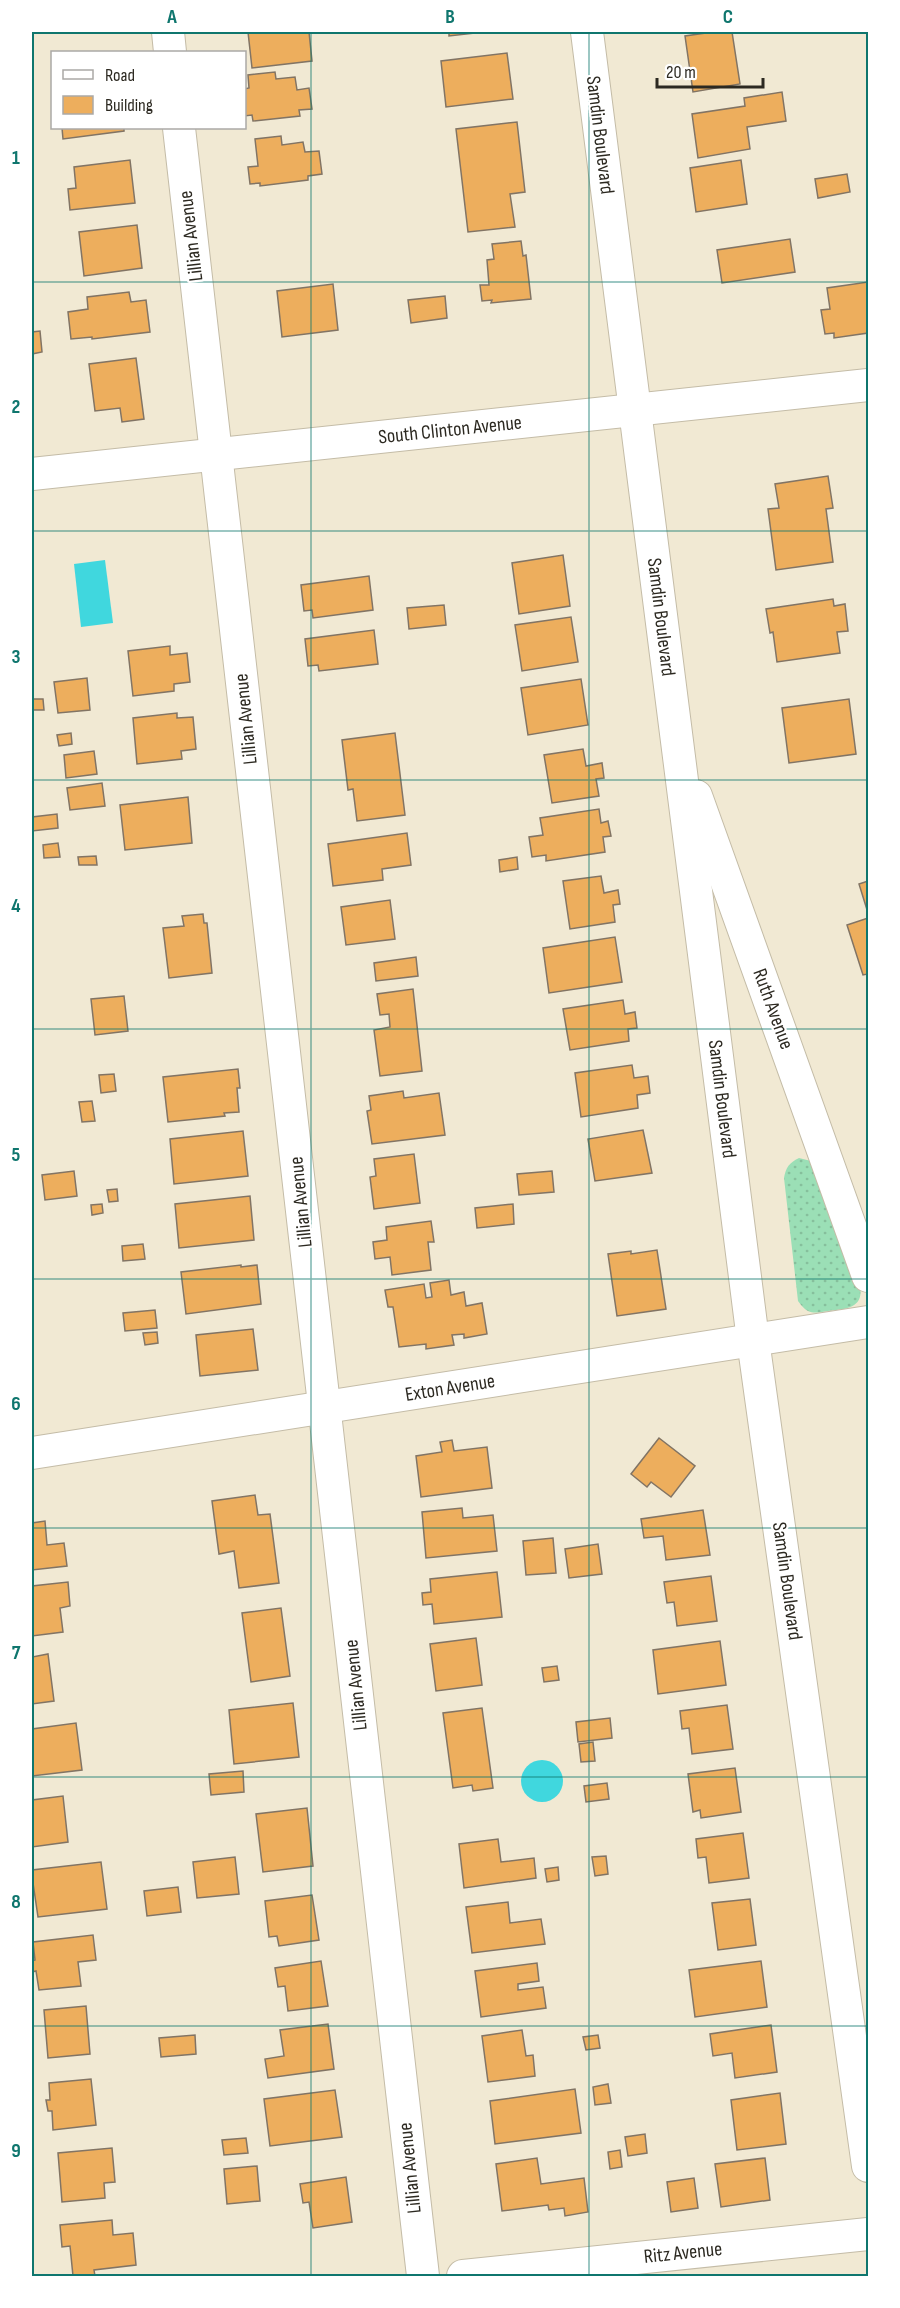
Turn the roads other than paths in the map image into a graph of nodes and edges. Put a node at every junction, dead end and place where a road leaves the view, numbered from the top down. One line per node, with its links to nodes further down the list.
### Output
1 (168, 32): 3 (street)
2 (587, 32): 6 (street, Samdin Boulevard)
3 (170, 51)
4 (179, 129): 7 (street, Lillian Avenue)
5 (868, 386): 6 (street, South Clinton Avenue)
6 (635, 410): 7 (street, South Clinton Avenue); 9 (street, Samdin Boulevard)
7 (216, 454): 8 (street, South Clinton Avenue); 13 (street, Lillian Avenue)
8 (32, 474)
9 (677, 742): 10 (street, Ruth Avenue); 12 (street, Samdin Boulevard)
10 (868, 1276)
11 (868, 1322): 12 (street, Exton Avenue)
12 (753, 1340): 13 (street, Exton Avenue); 15 (street, Samdin Boulevard)
13 (324, 1407): 14 (street, Exton Avenue); 17 (street, Lillian Avenue)
14 (32, 1453)
15 (868, 2166)
16 (868, 2234): 18 (street, Ritz Avenue)
17 (423, 2277)
18 (463, 2277)

